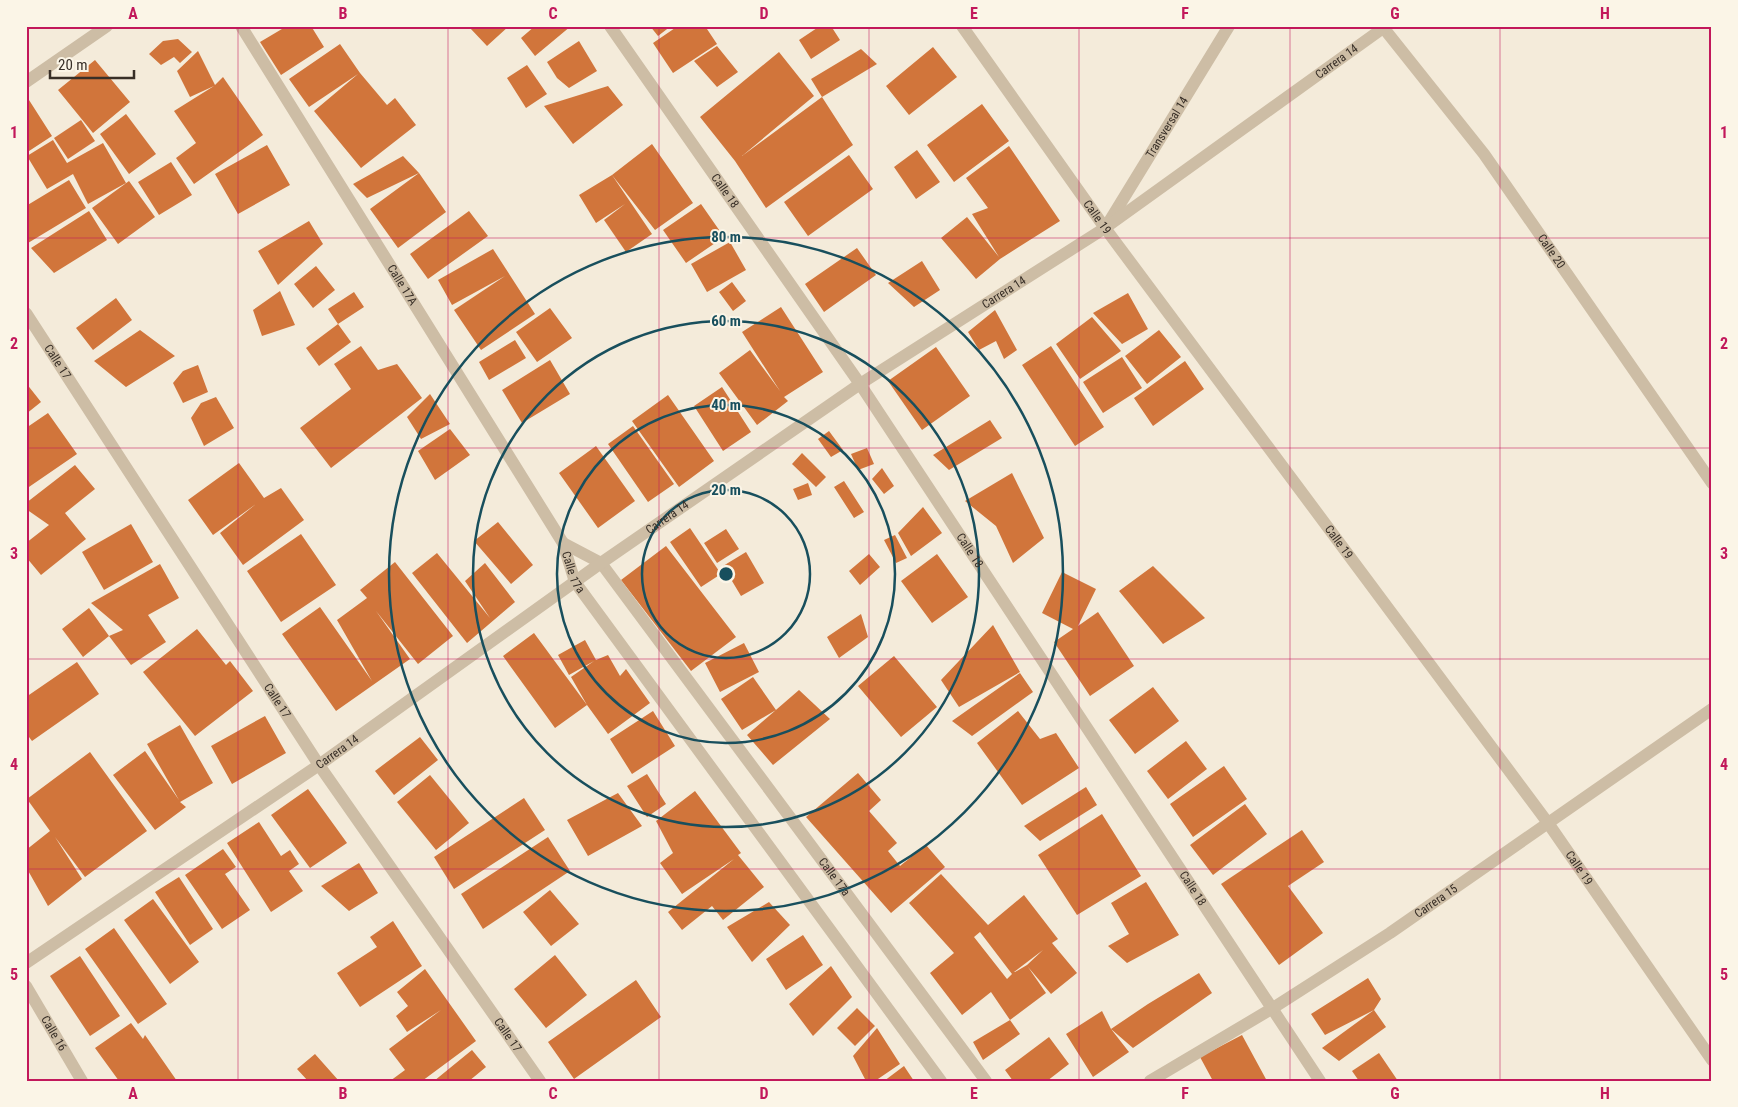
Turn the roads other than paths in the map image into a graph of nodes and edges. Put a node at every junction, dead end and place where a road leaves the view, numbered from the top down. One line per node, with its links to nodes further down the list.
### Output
1 (107, 26): 7 (street)
2 (241, 26): 12 (street, Calle 17A)
3 (610, 26): 10 (street, Calle 18)
4 (962, 26): 8 (street, Calle 19)
5 (1229, 26): 8 (street, Transversal 14)
6 (1384, 27): 8 (street, Carrera 14); 11 (street, Calle 20)
7 (26, 82)
8 (1105, 228): 10 (street, Carrera 14); 17 (street, Calle 19)
9 (26, 313): 16 (street, Calle 17)
10 (860, 384): 13 (street, Carrera 14); 20 (street, Calle 18)
11 (1712, 482)
12 (562, 543): 13 (street, Calle 17a); 14 (street, Calle 17a)
13 (602, 563): 14 (street, Carrera 14); 25 (street, Calle 17a)
14 (575, 582): 16 (street, Carrera 14); 24 (street, Calle 17a)
15 (1712, 709): 17 (street, Carrera 15)
16 (319, 765): 18 (street, Carrera 14); 23 (street, Calle 17)
17 (1548, 823): 20 (street, Carrera 15); 21 (street, Calle 19)
18 (26, 963)
19 (26, 986): 22 (street, Calle 16)
20 (1273, 1008): 26 (street, Carrera 15); 27 (street, Calle 18)
21 (1712, 1060)
22 (82, 1081)
23 (540, 1081)
24 (941, 1081)
25 (986, 1081)
26 (1150, 1081)
27 (1320, 1081)

